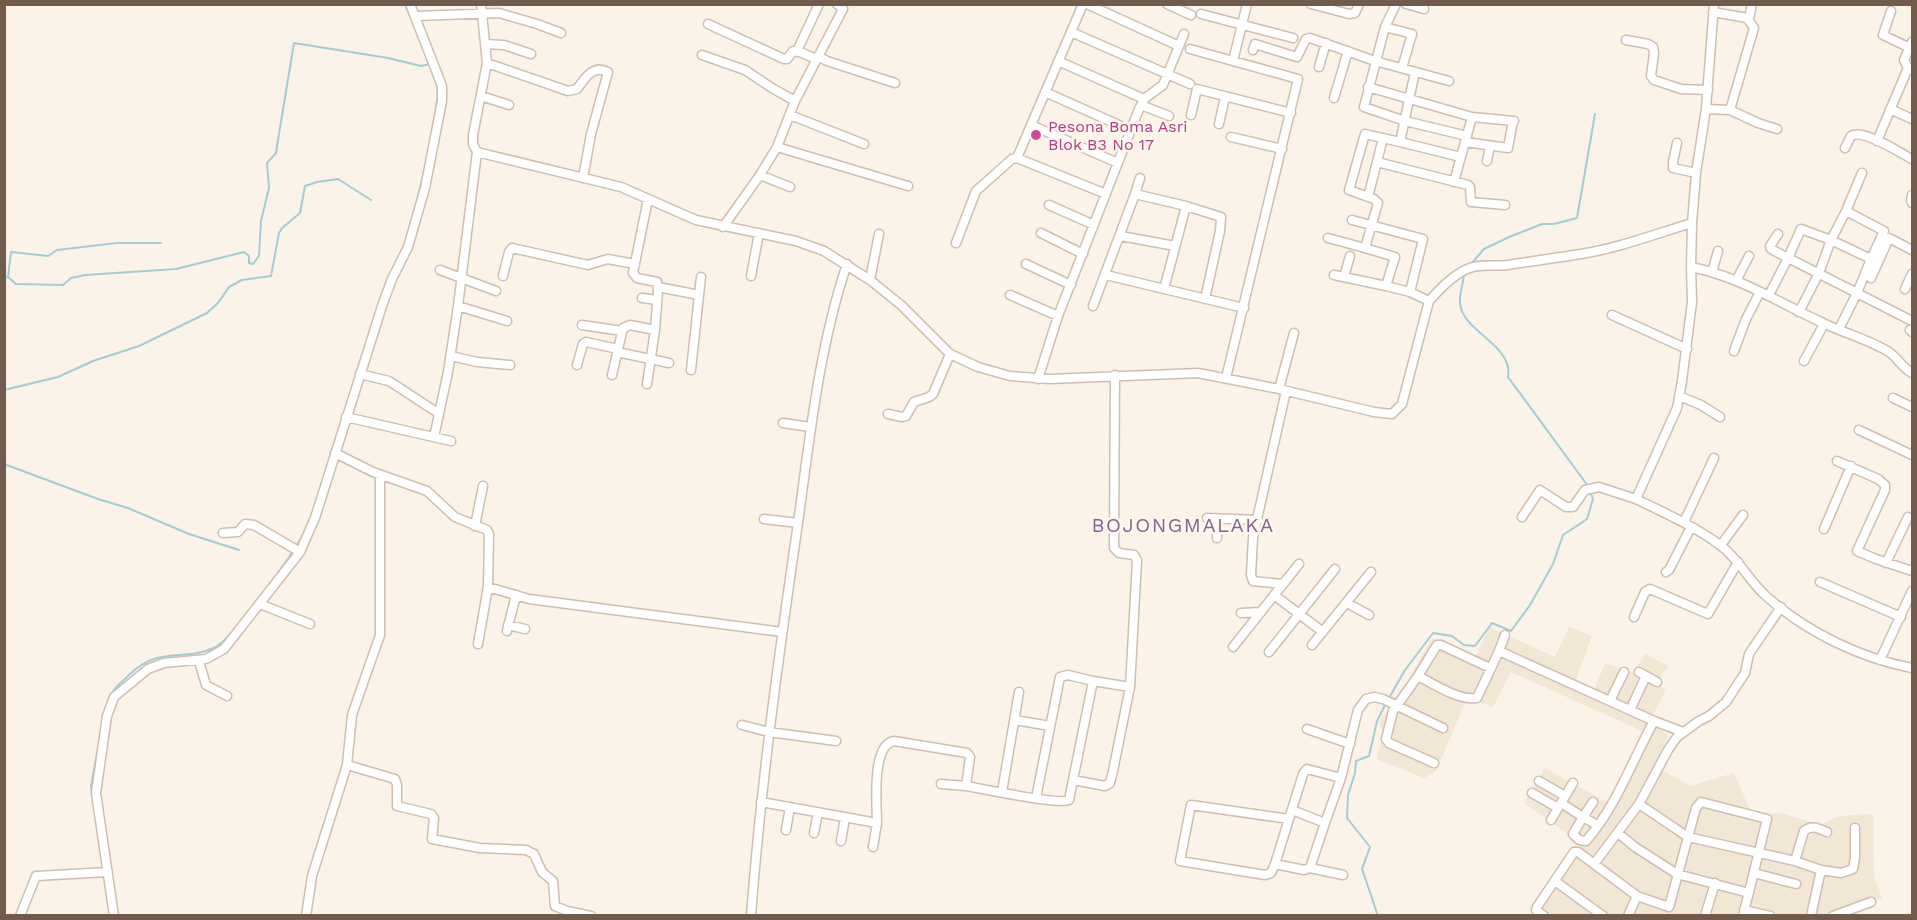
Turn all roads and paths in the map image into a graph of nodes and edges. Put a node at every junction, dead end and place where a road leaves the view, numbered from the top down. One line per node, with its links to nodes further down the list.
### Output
1 (410, 4): 16 (street)
2 (819, 4): 32 (street)
3 (837, 4): 36 (street)
4 (1085, 4): 21 (street); 30 (street)
5 (1167, 4): 19 (street)
6 (1247, 4): 19 (street)
7 (1311, 4): 8 (street)
8 (1359, 4)
9 (1396, 4): 20 (street)
10 (1406, 4): 14 (street)
11 (1752, 4): 17 (street)
12 (1714, 8): 17 (street); 50 (street)
13 (482, 9): 16 (street); 22 (street); 27 (street)
14 (1424, 9)
15 (1891, 11): 29 (street)
16 (415, 16): 190 (street)
17 (1749, 19): 61 (street)
18 (708, 24): 32 (street)
19 (1242, 24): 24 (street); 38 (street)
20 (1385, 27): 39 (street); 42 (street)
21 (1071, 32): 37 (street); 45 (street)
22 (561, 33)
23 (1184, 34): 30 (street)
24 (1293, 38)
25 (1626, 40): 50 (street)
26 (1326, 43): 28 (street); 33 (street); 41 (street)
27 (485, 44): 34 (street); 40 (street)
28 (1255, 44)
29 (1911, 45): 43 (street)
30 (1179, 46): 45 (street)
31 (1190, 49): 38 (street)
32 (797, 51): 36 (street)
33 (1348, 51): 39 (street); 54 (street)
34 (531, 54)
35 (702, 55): 56 (street)
36 (817, 58): 47 (street); 56 (street)
37 (1058, 61): 51 (street); 57 (street)
38 (1233, 61): 62 (street)
39 (1375, 61): 42 (street); 49 (street)
40 (487, 63): 52 (street); 94 (street)
41 (1319, 67)
42 (1402, 68): 44 (street)
43 (1910, 69): 60 (street)
44 (1415, 72): 46 (street); 55 (street)
45 (1168, 75): 48 (street); 57 (street)
46 (1449, 81)
47 (895, 83)
48 (1190, 84)
49 (1368, 87): 55 (street); 68 (street)
50 (1708, 90): 59 (street)
51 (1045, 92): 70 (street); 72 (street)
52 (481, 96): 58 (street); 84 (street)
53 (1225, 97): 62 (street); 64 (street); 69 (street)
54 (1334, 98)
55 (1410, 100): 66 (street); 68 (street)
56 (795, 101): 63 (street)
57 (1143, 102): 65 (street); 72 (street)
58 (509, 105)
59 (1706, 109): 61 (street); 91 (street)
60 (1890, 109): 67 (street); 76 (street)
61 (1730, 110): 71 (street)
62 (1290, 113): 83 (street)
63 (790, 115): 79 (street); 81 (street)
64 (1191, 115)
65 (1169, 116)
66 (1472, 117): 75 (street); 80 (street)
67 (1912, 119)
68 (1405, 120): 75 (street); 77 (street)
69 (1219, 124)
70 (1031, 125): 86 (street); 90 (street)
71 (1777, 129)
72 (1130, 130): 90 (street)
73 (1231, 137): 83 (street)
74 (1383, 138): 77 (street); 88 (street); 102 (street)
75 (1466, 139): 80 (street); 85 (street)
76 (1877, 141): 82 (street); 87 (street)
77 (1400, 142): 85 (street)
78 (1677, 143): 91 (street)
79 (864, 144)
80 (1490, 146): 89 (street)
81 (777, 147): 93 (street); 97 (street)
82 (1845, 148)
83 (1282, 149): 166 (street)
84 (477, 152): 94 (street); 143 (street)
85 (1461, 157): 96 (street)
86 (1017, 158): 99 (street); 121 (street)
87 (1912, 159)
88 (1377, 162): 96 (street); 102 (street)
89 (1487, 162)
90 (1118, 163): 99 (street)
91 (1696, 173): 110 (street)
92 (1862, 173): 108 (street)
93 (760, 176): 98 (street); 113 (street)
94 (583, 178): 103 (street)
95 (1140, 178): 100 (street)
96 (1454, 182): 107 (street)
97 (908, 186)
98 (790, 187)
99 (1106, 194): 112 (street)
100 (1135, 194): 106 (street); 118 (street)
101 (1912, 195): 104 (street)
102 (1368, 197): 111 (street)
103 (648, 199): 113 (street); 131 (street)
104 (1912, 203)
105 (1049, 205): 112 (street)
106 (1186, 206): 122 (street); 161 (street)
107 (1504, 206)
108 (1846, 212): 120 (street); 130 (street)
109 (1352, 220): 111 (street)
110 (1692, 223): 134 (street); 163 (street)
111 (1372, 224): 123 (street); 155 (street)
112 (1094, 225): 126 (street)
113 (723, 227): 114 (street)
114 (759, 233): 132 (street); 142 (street)
115 (1041, 233): 126 (street)
116 (879, 234): 147 (street)
117 (1778, 234): 129 (street)
118 (1121, 236): 122 (street); 139 (street)
119 (1328, 238): 123 (street)
120 (1831, 240): 129 (street); 130 (street); 137 (street)
121 (956, 243)
122 (1175, 246): 152 (street)
123 (1365, 248): 150 (street)
124 (1912, 250): 146 (street)
125 (1718, 251): 136 (street)
126 (1083, 254): 149 (street)
127 (1350, 256): 145 (street)
128 (1749, 256): 148 (street)
129 (1788, 258): 137 (street); 156 (street)
130 (1871, 259): 157 (street)
131 (635, 264): 141 (street); 151 (street)
132 (847, 264): 147 (street); 205 (street)
133 (1026, 264): 149 (street)
134 (1690, 267): 136 (street); 178 (street)
135 (440, 270): 143 (street)
136 (1712, 272): 148 (street)
137 (1819, 273): 157 (street); 167 (street)
138 (1912, 274): 153 (street)
139 (1106, 275): 152 (street); 165 (street)
140 (1334, 275): 145 (street)
141 (503, 276)
142 (751, 276)
143 (462, 277): 154 (street); 164 (street)
144 (701, 277): 158 (street)
145 (1344, 277): 150 (street)
146 (1870, 278)
147 (870, 280): 181 (street)
148 (1737, 281): 156 (street)
149 (1071, 285): 169 (street)
150 (1386, 286): 155 (street)
151 (658, 287): 158 (street); 162 (street)
152 (1164, 289): 161 (street)
153 (1905, 289)
154 (496, 291)
155 (1410, 292): 163 (street)
156 (1764, 293): 167 (street); 180 (street)
157 (1857, 293): 171 (street); 175 (street)
158 (699, 294): 188 (street)
159 (1010, 295): 169 (street)
160 (642, 298): 162 (street)
161 (1205, 299): 166 (street)
162 (657, 300): 174 (street)
163 (1429, 302): 196 (street)
164 (458, 306): 170 (street); 182 (street)
165 (1093, 306)
166 (1244, 308): 193 (street)
167 (1799, 312): 172 (street)
168 (1612, 315): 178 (street)
169 (1058, 316): 194 (street)
170 (507, 321)
171 (1912, 321)
172 (1824, 324): 175 (street); 184 (street)
173 (582, 325): 176 (street)
174 (655, 330): 176 (street); 183 (street)
175 (1839, 330): 189 (street)
176 (622, 331): 179 (street)
177 (1294, 333): 196 (street)
178 (1687, 349): 197 (street)
179 (617, 350): 183 (street); 187 (street); 191 (street)
180 (1734, 351)
181 (950, 354): 194 (street); 201 (street)
182 (451, 356): 186 (street); 200 (street)
183 (651, 358): 185 (street); 195 (street)
184 (1804, 361)
185 (669, 363)
186 (510, 365)
187 (577, 365)
188 (691, 370)
189 (1912, 373)
190 (360, 374): 200 (street); 202 (street)
191 (612, 375)
192 (1119, 375): 193 (street); 194 (street); 272 (street)
193 (1226, 378): 196 (street)
194 (1038, 379)
195 (647, 384)
196 (1283, 390): 223 (street)
197 (1679, 396): 203 (street); 216 (street)
198 (1893, 398): 199 (street)
199 (1912, 407)
200 (438, 413): 207 (street)
201 (888, 414)
202 (346, 417): 207 (street); 209 (street)
203 (1720, 417)
204 (783, 423): 205 (street)
205 (810, 427): 224 (street)
206 (1859, 430): 210 (street)
207 (434, 437): 208 (street)
208 (451, 441)
209 (335, 453): 214 (street); 231 (street)
210 (1912, 455)
211 (1714, 458): 225 (street)
212 (1838, 461): 213 (street)
213 (1851, 466): 227 (street); 233 (street)
214 (380, 475): 226 (street); 289 (street)
215 (483, 486): 226 (street)
216 (1636, 499): 218 (street); 225 (street)
217 (1743, 515): 230 (street)
218 (1522, 517)
219 (1908, 517): 233 (street)
220 (1207, 518): 222 (street)
221 (764, 519): 224 (street)
222 (1218, 519): 223 (street); 229 (street)
223 (1258, 519): 240 (street)
224 (798, 523): 256 (street)
225 (1688, 524): 230 (street); 238 (street)
226 (475, 526): 241 (street)
227 (1824, 529)
228 (223, 533): 231 (street)
229 (1217, 538)
230 (1721, 545): 232 (street)
231 (299, 551): 246 (street)
232 (1738, 562): 247 (street); 252 (street)
233 (1886, 563): 236 (street)
234 (1299, 564): 240 (street)
235 (1335, 568): 250 (street)
236 (1912, 571)
237 (1371, 572): 245 (street)
238 (1666, 572)
239 (1820, 582): 253 (street)
240 (1282, 584): 244 (street)
241 (488, 587): 243 (street); 259 (street)
242 (1912, 591): 253 (street)
243 (516, 595): 255 (street); 256 (street)
244 (1274, 595): 248 (street); 250 (street)
245 (1347, 603): 251 (street); 257 (street)
246 (260, 604): 254 (street); 265 (street)
247 (1781, 607): 264 (street); 285 (street)
248 (1261, 612): 249 (street); 261 (street)
249 (1241, 613)
250 (1300, 613): 257 (street); 263 (street)
251 (1369, 615)
252 (1634, 617)
253 (1901, 617): 264 (street)
254 (310, 624)
255 (525, 629)
256 (782, 632): 284 (street)
257 (1323, 632): 260 (street)
258 (1505, 635): 262 (street)
259 (478, 644)
260 (1312, 645)
261 (1233, 647)
262 (1499, 651): 266 (street); 275 (street)
263 (1269, 652)
264 (1880, 660): 267 (street)
265 (199, 661): 274 (street); 327 (street)
266 (1490, 668): 269 (street); 269 (street)
267 (1912, 668)
268 (1624, 672): 275 (street)
269 (1418, 676): 276 (street)
270 (1093, 681): 272 (street); 281 (street); 291 (street)
271 (1657, 681): 277 (street)
272 (1130, 687): 291 (street)
273 (1020, 692): 278 (street)
274 (227, 696)
275 (1611, 701): 277 (street)
276 (1394, 704): 282 (street); 287 (street); 288 (street)
277 (1630, 710): 279 (street)
278 (1015, 720): 281 (street); 296 (street)
279 (1654, 721): 285 (street); 312 (street)
280 (742, 725): 284 (street)
281 (1050, 726): 298 (street)
282 (1443, 728)
283 (1307, 729): 287 (street)
284 (769, 732): 286 (street); 299 (street)
285 (1683, 732): 302 (street)
286 (836, 741)
287 (1350, 744): 290 (street)
288 (1434, 763)
289 (347, 765): 341 (street); 342 (street)
290 (1341, 778): 304 (street); 311 (street)
291 (1073, 780): 298 (street)
292 (1539, 781): 300 (street)
293 (1573, 783): 300 (street)
294 (941, 784): 295 (street)
295 (966, 786): 296 (street); 310 (street)
296 (1002, 792): 298 (street)
297 (1532, 793): 300 (street)
298 (1036, 798)
299 (761, 802): 303 (street); 343 (street)
300 (1562, 802): 306 (street); 309 (street)
301 (1593, 802): 306 (street)
302 (1639, 804): 317 (street); 318 (street)
303 (790, 807): 305 (street); 314 (street)
304 (1292, 810): 308 (street); 311 (street)
305 (818, 812): 307 (street); 316 (street)
306 (1584, 817): 312 (street); 312 (street)
307 (845, 818): 310 (street); 319 (street)
308 (1289, 819): 323 (street); 323 (street)
309 (1551, 820)
310 (877, 823): 320 (street)
311 (1325, 823): 325 (street)
312 (1597, 825)
313 (1855, 828): 326 (street)
314 (786, 830)
315 (1827, 832): 322 (street)
316 (813, 833)
317 (1618, 833): 324 (street); 329 (street)
318 (1688, 837): 321 (street); 321 (street); 329 (street)
319 (841, 841)
320 (873, 846)
321 (1759, 852): 322 (street); 328 (street)
322 (1795, 861): 326 (street)
323 (1275, 864): 325 (street)
324 (1594, 864): 331 (street); 335 (street)
325 (1310, 868): 330 (street)
326 (1821, 870): 349 (street)
327 (104, 873): 339 (street); 340 (street)
328 (1754, 873): 333 (street); 334 (street)
329 (1677, 874): 332 (street); 337 (street)
330 (1343, 875)
331 (1555, 881): 344 (street); 345 (street)
332 (1715, 883): 334 (street); 347 (street)
333 (1796, 884)
334 (1749, 893): 338 (street)
335 (1637, 896): 337 (street); 346 (street)
336 (1871, 902): 350 (street)
337 (1667, 911)
338 (1743, 913): 348 (street)
339 (20, 915)
340 (114, 915)
341 (306, 915)
342 (591, 915)
343 (751, 915)
344 (1544, 915)
345 (1603, 915)
346 (1628, 915)
347 (1705, 915)
348 (1770, 915)
349 (1810, 915)
350 (1833, 915)

